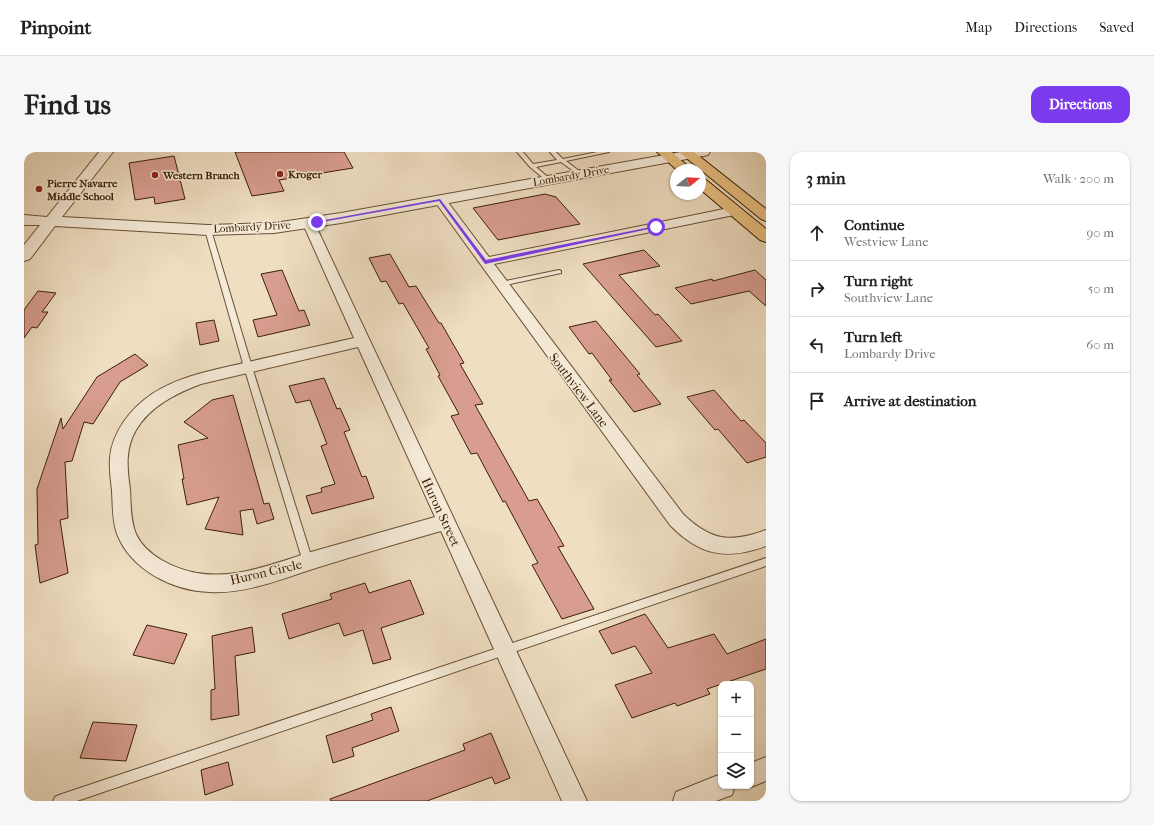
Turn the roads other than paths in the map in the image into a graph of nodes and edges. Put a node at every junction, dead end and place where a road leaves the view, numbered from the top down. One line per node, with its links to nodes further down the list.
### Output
1 (106, 152): 17 (street)
2 (520, 152): 9 (lane)
3 (553, 152): 7 (lane)
4 (606, 152): 7 (lane)
5 (693, 153): 6 (street, Lombardy Drive); 15 (main road)
6 (667, 155): 8 (main road); 10 (street, Lombardy Drive)
7 (561, 160): 9 (lane); 10 (lane)
8 (678, 164)
9 (532, 166): 11 (lane)
10 (580, 174): 11 (street, Lombardy Drive)
11 (548, 180): 13 (street, Lombardy Drive)
12 (706, 187): 14 (main road)
13 (440, 200): 18 (street, Lombardy Drive); 22 (street, Southview Lane)
14 (734, 211): 20 (main road); 22 (street)
15 (766, 216)
16 (24, 220): 17 (street, Lombardy Drive)
17 (52, 222): 19 (street, Lombardy Drive); 21 (street)
18 (308, 224): 19 (street, Lombardy Drive); 25 (street, Huron Street)
19 (208, 230): 26 (lane)
20 (766, 237)
21 (24, 256)
22 (485, 262): 24 (street, Southview Lane)
23 (559, 272): 24 (lane)
24 (501, 284): 28 (street, Southview Lane)
25 (363, 341): 26 (street, Huron Circle); 27 (street, Huron Street)
26 (248, 367): 29 (lane); 29 (street, Huron Circle)
27 (446, 522): 29 (street, Huron Circle); 31 (street, Huron Street)
28 (766, 538)
29 (308, 562)
30 (766, 562): 31 (lane)
31 (505, 650): 35 (lane); 36 (street, Huron Street)
32 (766, 769): 33 (street)
33 (754, 774)
34 (718, 788): 37 (street)
35 (59, 801)
36 (575, 801)
37 (686, 801)

